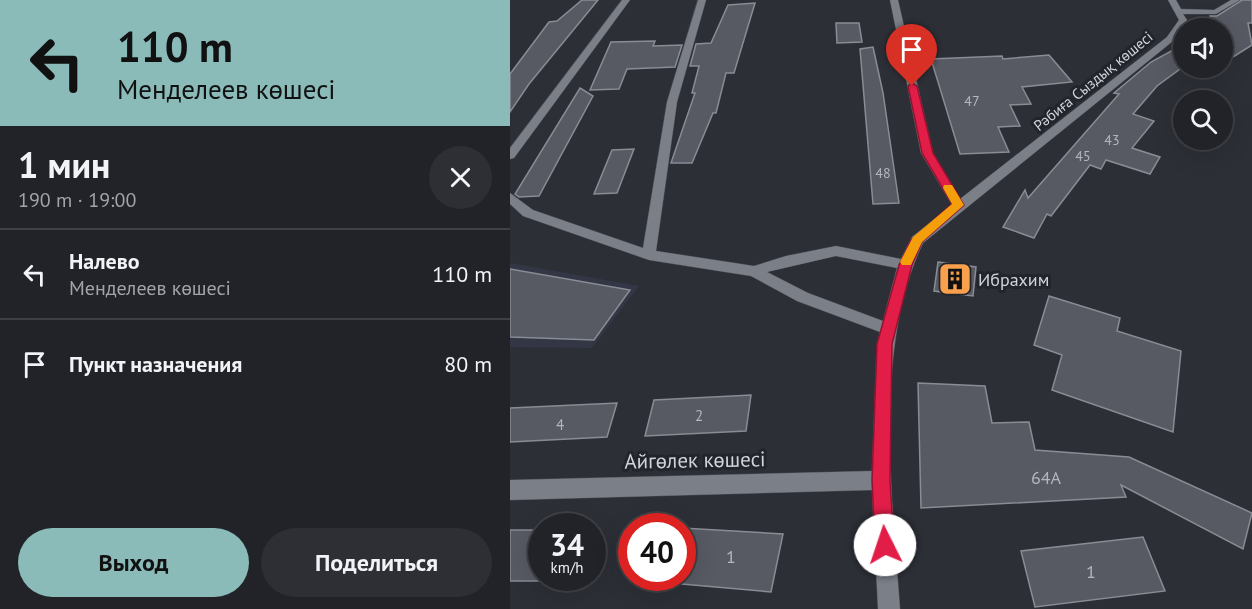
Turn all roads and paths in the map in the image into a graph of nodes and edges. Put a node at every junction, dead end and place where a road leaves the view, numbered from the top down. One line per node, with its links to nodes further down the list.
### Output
1 (626, 0): 7 (street)
2 (702, 0): 12 (street)
3 (894, 0): 9 (street)
4 (1172, 0): 6 (street)
5 (1236, 0): 6 (street)
6 (1178, 11): 9 (street, Рәбиға Сыздық көшесі)
7 (510, 156)
8 (510, 197): 11 (street)
9 (958, 205): 13 (street)
10 (510, 213): 11 (street)
11 (528, 213): 12 (street)
12 (649, 255): 14 (street)
13 (905, 265): 14 (street); 15 (street)
14 (754, 271): 15 (street)
15 (889, 329): 16 (street)
16 (881, 480): 17 (street, Айгөлек көшесі); 18 (street)
17 (510, 490)
18 (889, 609)

